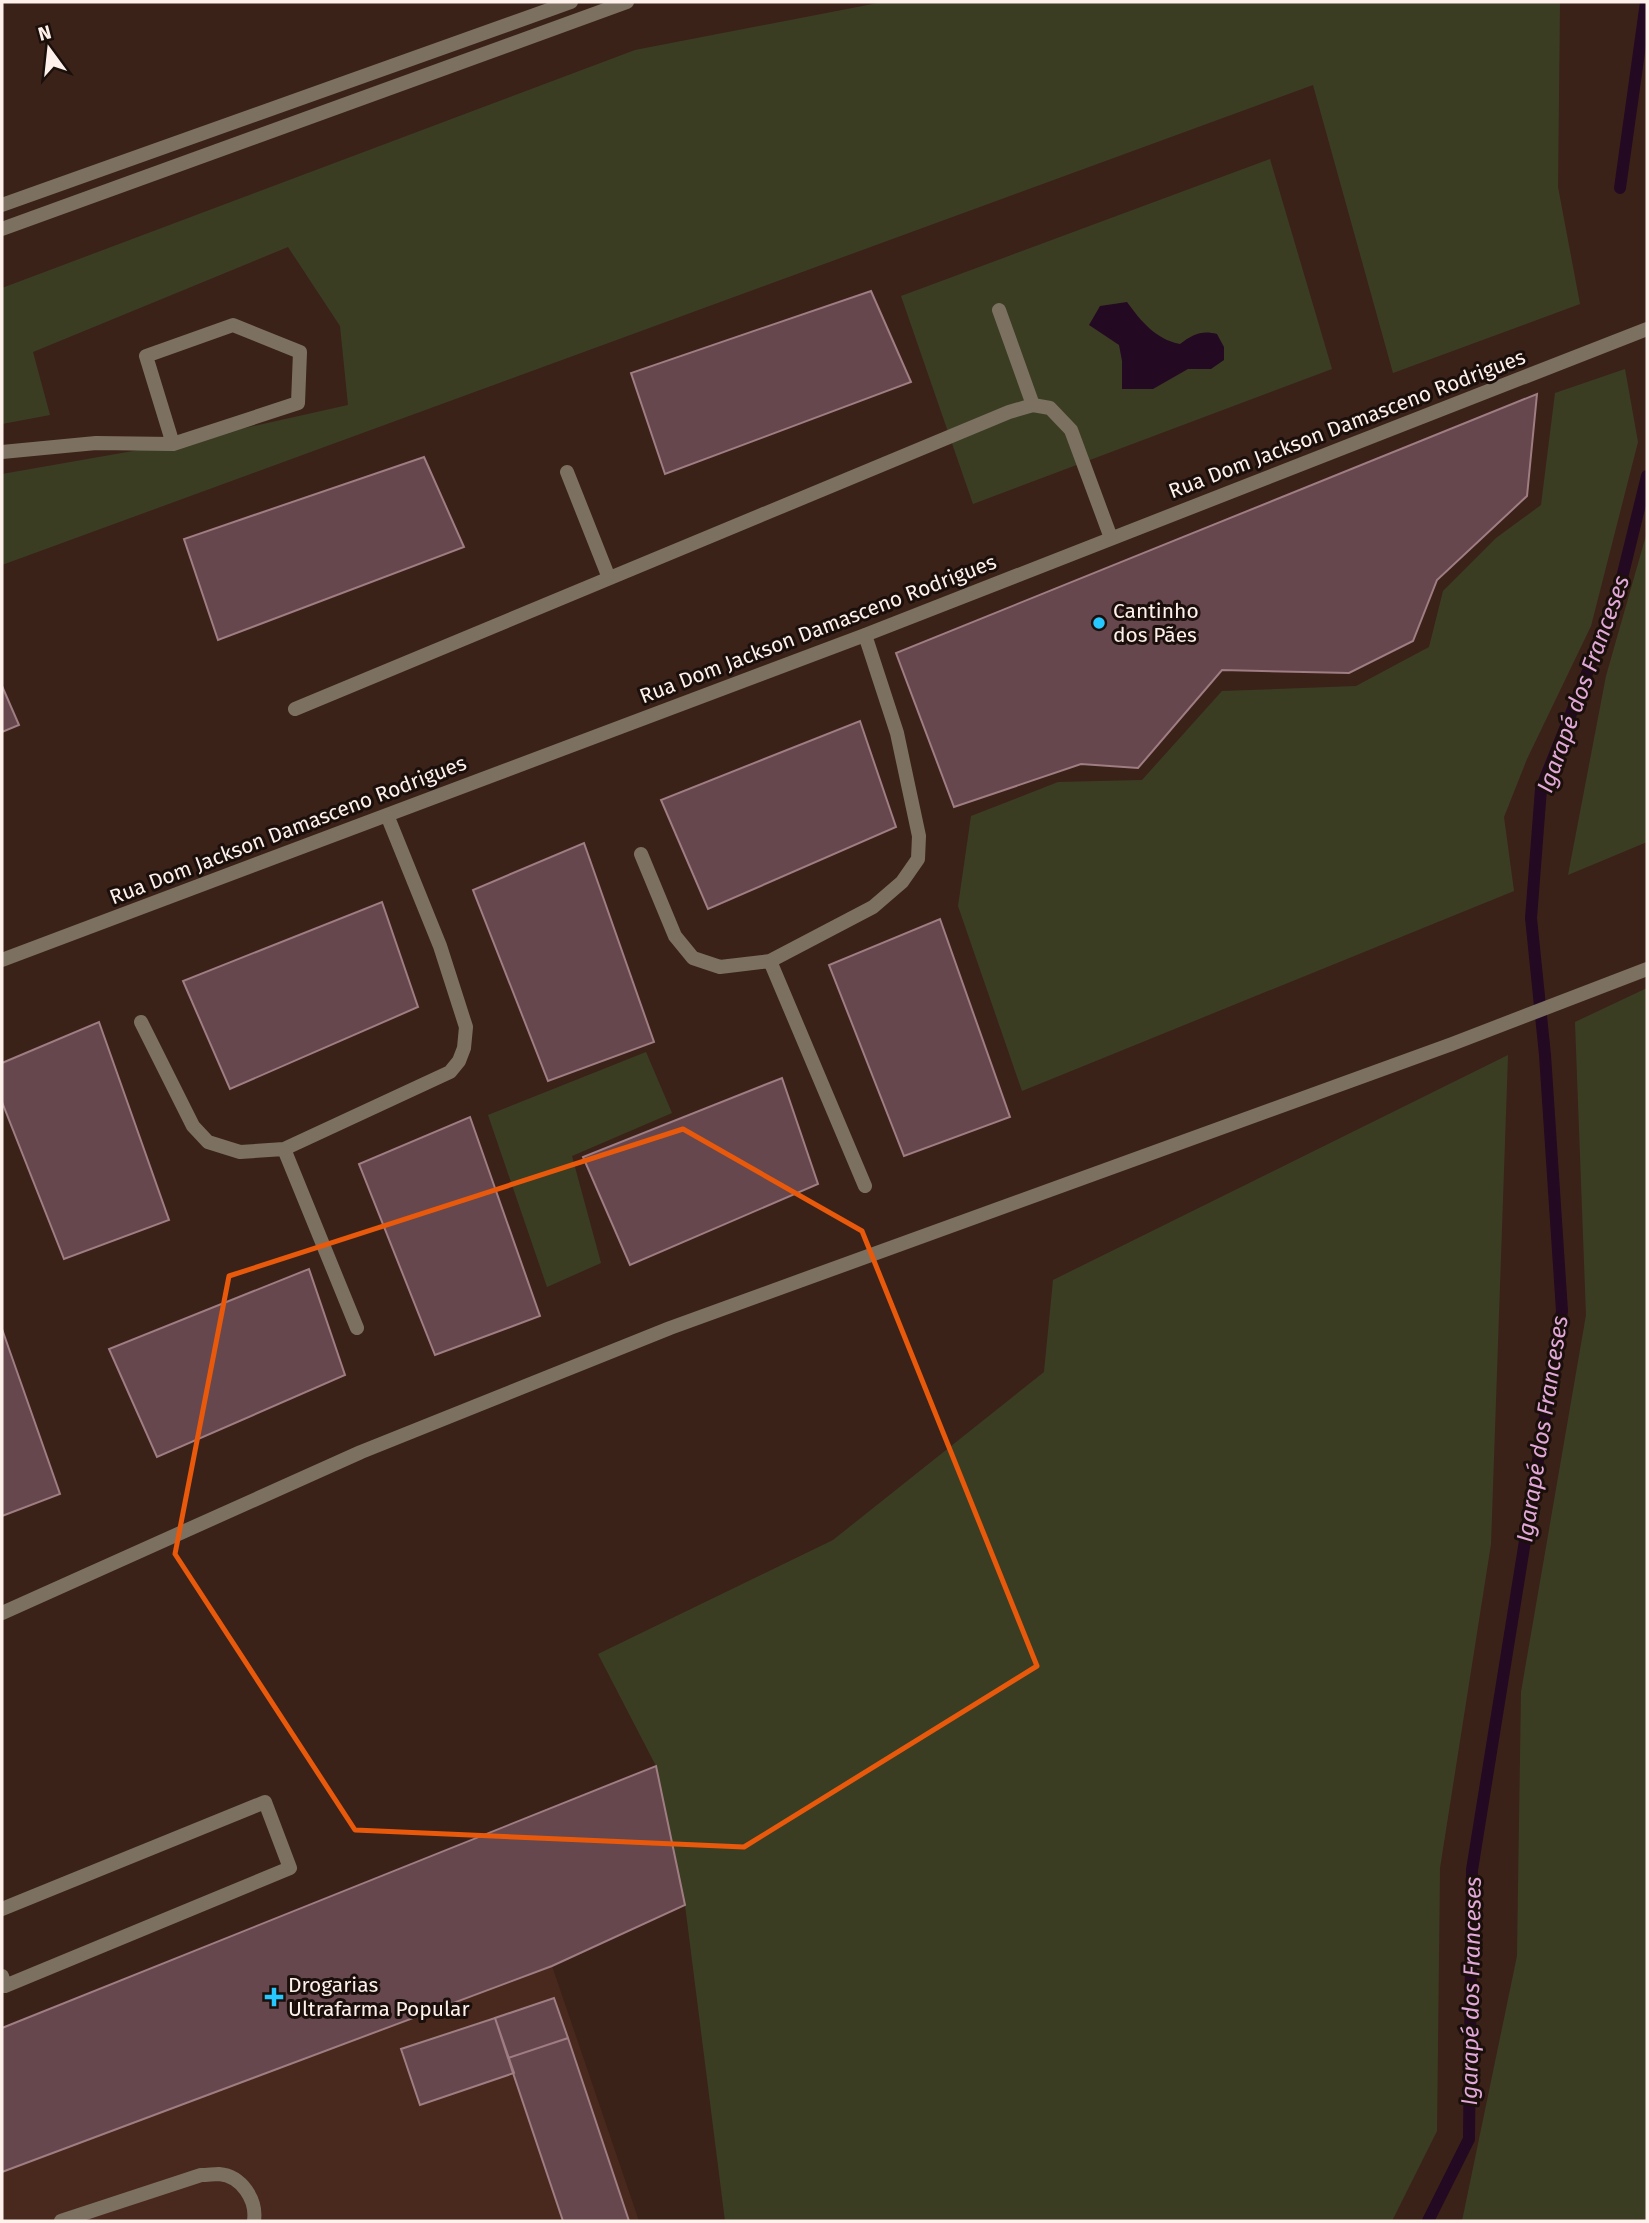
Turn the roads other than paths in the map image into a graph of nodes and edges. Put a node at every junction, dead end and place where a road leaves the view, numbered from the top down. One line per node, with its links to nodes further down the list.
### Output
1 (570, 2): 3 (street)
2 (626, 2): 4 (street)
3 (2, 205)
4 (2, 229)
5 (999, 310): 7 (street)
6 (1647, 329): 11 (street, Rua Dom Jackson Damasceno Rodrigues)
7 (1033, 405): 11 (street); 12 (street)
8 (173, 444): 8 (street); 9 (street)
9 (2, 452)
10 (567, 472): 12 (street)
11 (1111, 538): 13 (street, Rua Dom Jackson Damasceno Rodrigues)
12 (609, 578): 14 (street)
13 (865, 635): 15 (street, Rua Dom Jackson Damasceno Rodrigues); 18 (street)
14 (295, 709)
15 (387, 815): 17 (street, Rua Dom Jackson Damasceno Rodrigues); 21 (street)
16 (641, 854): 18 (street)
17 (2, 960)
18 (770, 961): 22 (street)
19 (1647, 968): 24 (street)
20 (141, 1022): 21 (street)
21 (284, 1149): 23 (street)
22 (865, 1186)
23 (357, 1328)
24 (2, 1613)
25 (2, 1909): 26 (street)
26 (2, 1976)
27 (61, 2221): 28 (street)
28 (254, 2221)

